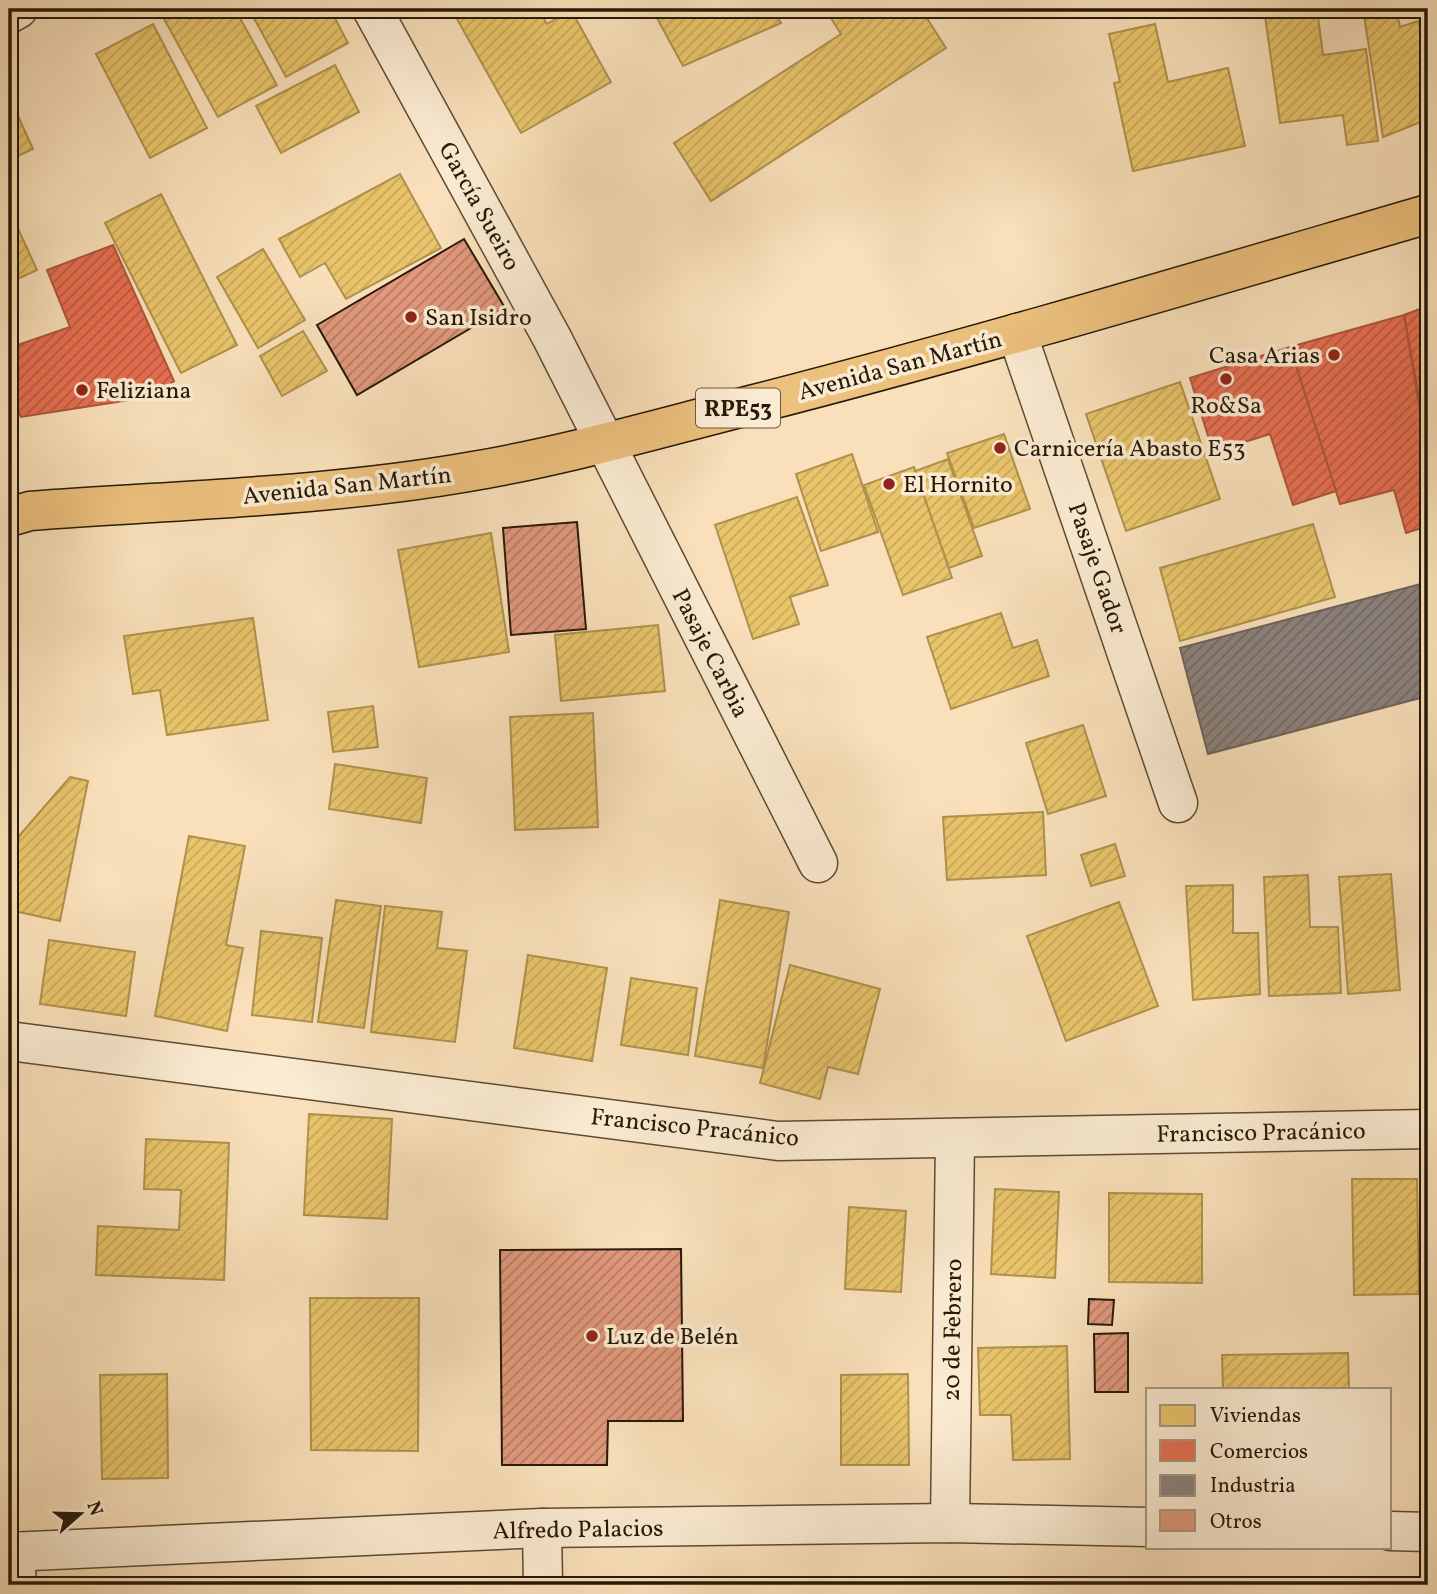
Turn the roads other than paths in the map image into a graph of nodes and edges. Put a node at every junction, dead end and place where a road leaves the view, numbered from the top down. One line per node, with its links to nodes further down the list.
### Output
1 (18, 9): 3 (street)
2 (372, 9): 6 (street, García Sueiro)
3 (9, 14)
4 (1428, 214): 5 (main road, Avenida San Martín / RPE53)
5 (1017, 333): 6 (main road, Avenida San Martín / RPE53); 8 (street, Pasaje Gador)
6 (604, 443): 7 (main road, Avenida San Martín / RPE53); 9 (street, Pasaje Carbia)
7 (16, 511)
8 (1178, 803)
9 (818, 863)
10 (9, 1041): 12 (street, Francisco Pracánico)
11 (1428, 1129): 12 (street, Francisco Pracánico)
12 (955, 1138): 13 (street, 20 de Febrero)
13 (950, 1523): 14 (street, Alfredo Palacios); 15 (street, Alfredo Palacios)
14 (1146, 1527)
15 (542, 1528): 18 (street, Alfredo Palacios); 19 (street)
16 (1392, 1531): 17 (street)
17 (1428, 1532)
18 (14, 1563)
19 (543, 1585)

